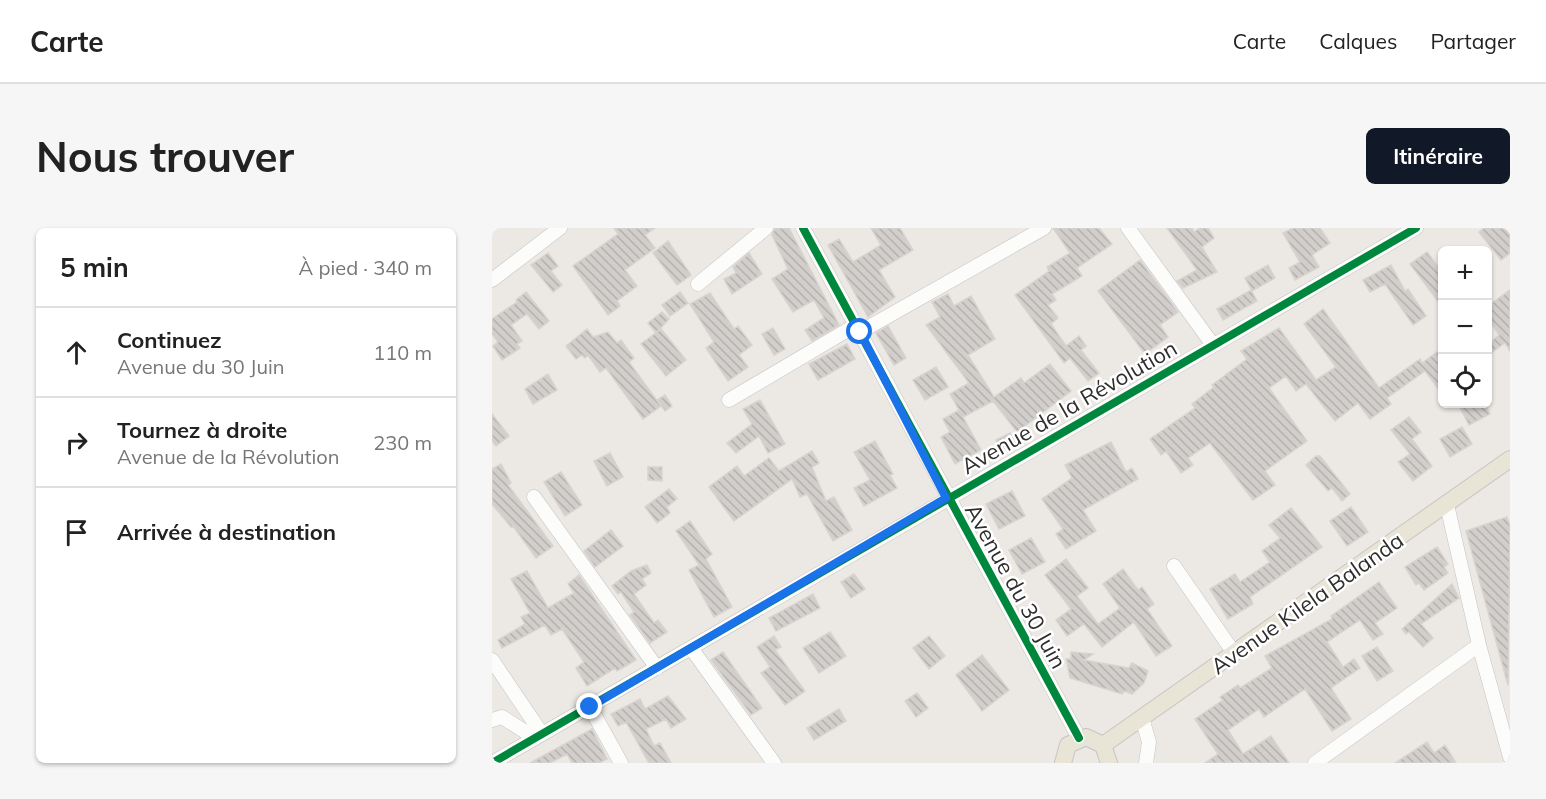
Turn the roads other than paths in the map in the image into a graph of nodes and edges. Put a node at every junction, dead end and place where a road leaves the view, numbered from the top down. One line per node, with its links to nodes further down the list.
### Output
1 (560, 228): 7 (street)
2 (766, 228): 8 (street)
3 (803, 228): 9 (street, Avenue du 30 Juin)
4 (1044, 228): 9 (street)
5 (1128, 228): 10 (street)
6 (1416, 228): 10 (street, Avenue de la Révolution)
7 (492, 280)
8 (698, 284)
9 (858, 328): 11 (street); 14 (street, Avenue du 30 Juin)
10 (1213, 345): 14 (street, Avenue de la Révolution)
11 (729, 400)
12 (1510, 459): 15 (main road, Avenue Kilela Balanda)
13 (534, 497): 21 (street)
14 (946, 498): 18 (street, Avenue de la Révolution); 26 (street, Avenue du 30 Juin)
15 (1447, 505): 17 (street); 19 (main road, Avenue Kilela Balanda)
16 (1174, 566): 19 (street)
17 (1479, 645): 28 (street); 35 (street)
18 (691, 648): 21 (street, Avenue de la Révolution); 31 (street)
19 (1234, 653): 23 (main road, Avenue Kilela Balanda)
20 (492, 660): 25 (street)
21 (657, 668): 22 (street, Avenue de la Révolution)
22 (590, 707): 25 (street, Avenue de la Révolution); 30 (street)
23 (1142, 718): 27 (main road, Avenue Kilela Balanda); 34 (street)
24 (492, 720): 25 (street)
25 (539, 736): 29 (street, Avenue de la Révolution)
26 (1079, 738): 27 (main road); 32 (main road)
27 (1103, 745): 33 (main road)
28 (1510, 757)
29 (492, 763)
30 (621, 763)
31 (774, 763)
32 (1063, 763)
33 (1109, 763)
34 (1146, 763)
35 (1315, 763)

